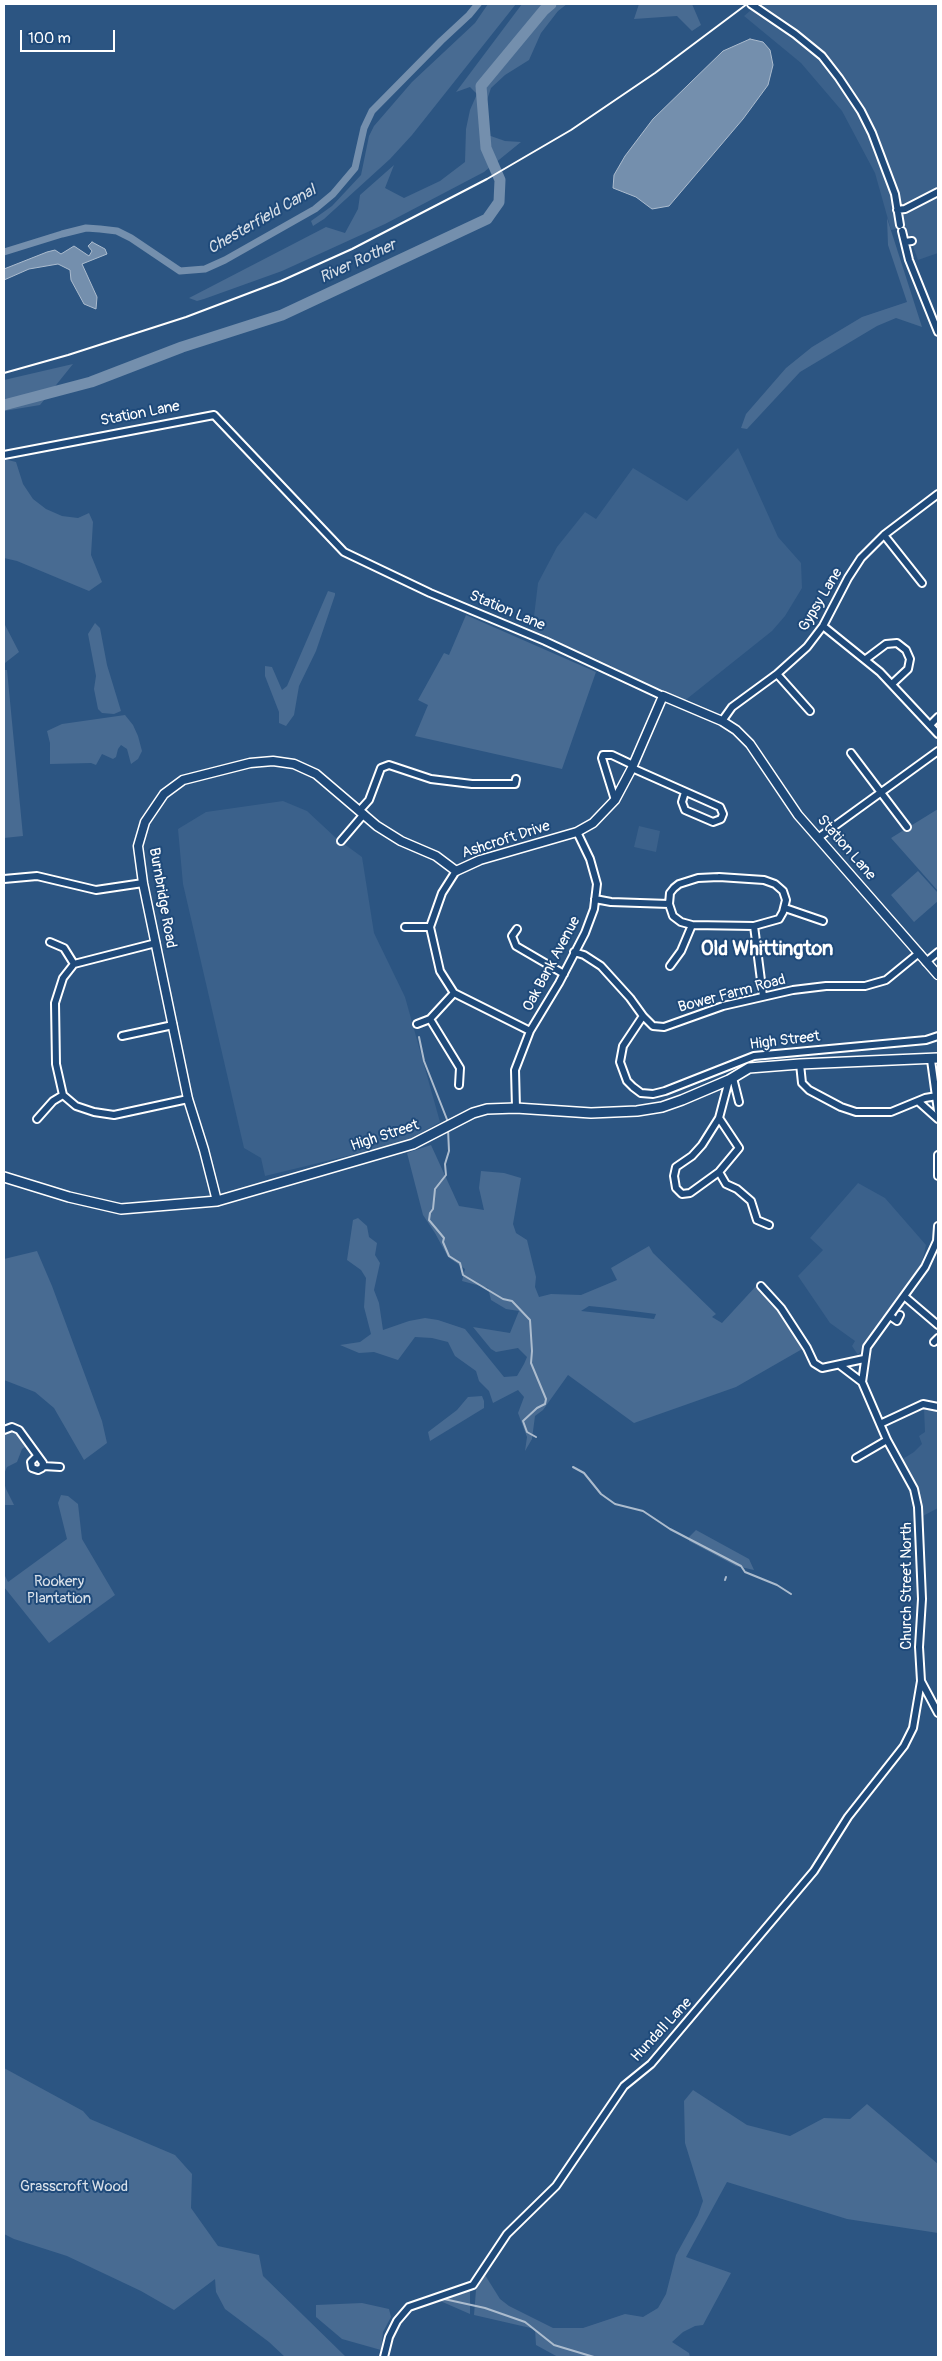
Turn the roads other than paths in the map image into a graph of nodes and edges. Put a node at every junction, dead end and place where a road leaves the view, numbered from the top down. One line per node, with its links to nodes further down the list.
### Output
1 (751, 4): 3 (street)
2 (938, 192): 3 (street)
3 (897, 210): 5 (street)
4 (912, 241): 5 (street)
5 (905, 242): 6 (street)
6 (938, 332)
7 (4, 455): 15 (street, Station Lane)
8 (938, 494): 9 (street, Gypsy Lane)
9 (884, 535): 10 (street); 11 (street, Gypsy Lane)
10 (922, 583)
11 (824, 626): 12 (street); 13 (street, Gypsy Lane)
12 (866, 660): 14 (street); 14 (street)
13 (777, 674): 16 (street); 18 (street, Gypsy Lane)
14 (892, 684): 19 (street)
15 (663, 696): 18 (street, Station Lane); 23 (street, Ashcroft Drive)
16 (810, 711)
17 (938, 717): 19 (street)
18 (722, 721): 31 (street, Station Lane)
19 (930, 725): 20 (street)
20 (938, 734)
21 (938, 751): 26 (street)
22 (851, 753): 26 (street)
23 (632, 766): 25 (street); 27 (street, Ashcroft Drive); 27 (street)
24 (516, 779): 28 (street)
25 (685, 792): 25 (street)
26 (883, 792): 29 (street); 31 (street)
27 (615, 800): 30 (street, Ashcroft Drive)
28 (362, 812): 32 (street); 33 (street, Burnbridge Road); 35 (street, Burnbridge Road)
29 (907, 827)
30 (577, 832): 33 (street, Ashcroft Drive); 36 (street, Oak Bank Avenue)
31 (818, 838): 49 (street, Station Lane)
32 (341, 841)
33 (456, 871): 43 (street, Ashcroft Drive)
34 (4, 879): 35 (street)
35 (143, 883): 46 (street, Burnbridge Road)
36 (595, 899): 37 (street); 47 (street, Oak Bank Avenue)
37 (668, 904): 38 (street); 40 (street)
38 (785, 908): 39 (street); 41 (street)
39 (822, 922)
40 (692, 924): 41 (street); 52 (street)
41 (754, 926): 56 (street)
42 (405, 927): 43 (street)
43 (430, 927): 55 (street)
44 (517, 929): 53 (street)
45 (50, 942): 51 (street)
46 (156, 943): 51 (street); 60 (street, Burnbridge Road)
47 (574, 952): 53 (street, Oak Bank Avenue); 57 (street, Bower Farm Road)
48 (938, 952): 50 (street)
49 (919, 953): 50 (street, Station Lane); 56 (street, Bower Farm Road)
50 (926, 962): 54 (street, Station Lane)
51 (74, 964): 68 (street)
52 (670, 966)
53 (564, 974): 61 (street, Oak Bank Avenue)
54 (938, 975)
55 (454, 993): 58 (street); 61 (street)
56 (763, 996): 57 (street, Bower Farm Road)
57 (643, 1016): 63 (street, High Street)
58 (430, 1019): 59 (street); 67 (street)
59 (417, 1024)
60 (173, 1025): 62 (street); 70 (street, Burnbridge Road)
61 (530, 1031): 73 (street, Oak Bank Avenue)
62 (122, 1036)
63 (938, 1036)
64 (935, 1059): 65 (main road, High Street); 69 (street)
65 (800, 1064): 66 (main road, High Street); 72 (street, High Street)
66 (731, 1079): 71 (street); 73 (main road, High Street); 76 (street)
67 (459, 1085)
68 (63, 1095): 70 (street); 75 (street)
69 (937, 1096): 72 (street, High Street); 74 (street)
70 (188, 1099): 82 (street, Burnbridge Road)
71 (739, 1102)
72 (918, 1102): 77 (street)
73 (516, 1108): 82 (main road, High Street)
74 (938, 1111)
75 (37, 1118)
76 (719, 1118): 79 (street); 79 (street)
77 (938, 1119)
78 (938, 1155): 80 (street)
79 (719, 1172): 83 (street)
80 (938, 1176)
81 (4, 1177): 82 (main road, High Street)
82 (217, 1201)
83 (769, 1225)
84 (938, 1226): 86 (street, Church Street North)
85 (761, 1286): 91 (street)
86 (904, 1296): 88 (street, Church Street North); 89 (street)
87 (900, 1314): 88 (street)
88 (890, 1316): 90 (street, Church Street North)
89 (938, 1325)
90 (864, 1359): 91 (street); 92 (street, Church Street North)
91 (841, 1366): 92 (street)
92 (862, 1382): 94 (street, Church Street North)
93 (938, 1407): 94 (street)
94 (880, 1424): 96 (street, Church Street North)
95 (4, 1430): 97 (street)
96 (887, 1440): 98 (street); 101 (street, Church Street North)
97 (37, 1456): 99 (street); 99 (street)
98 (856, 1458)
99 (43, 1466): 100 (street)
100 (60, 1467)
101 (921, 1681): 102 (street); 103 (street, Hundall Lane)
102 (938, 1714)
103 (384, 2357)

